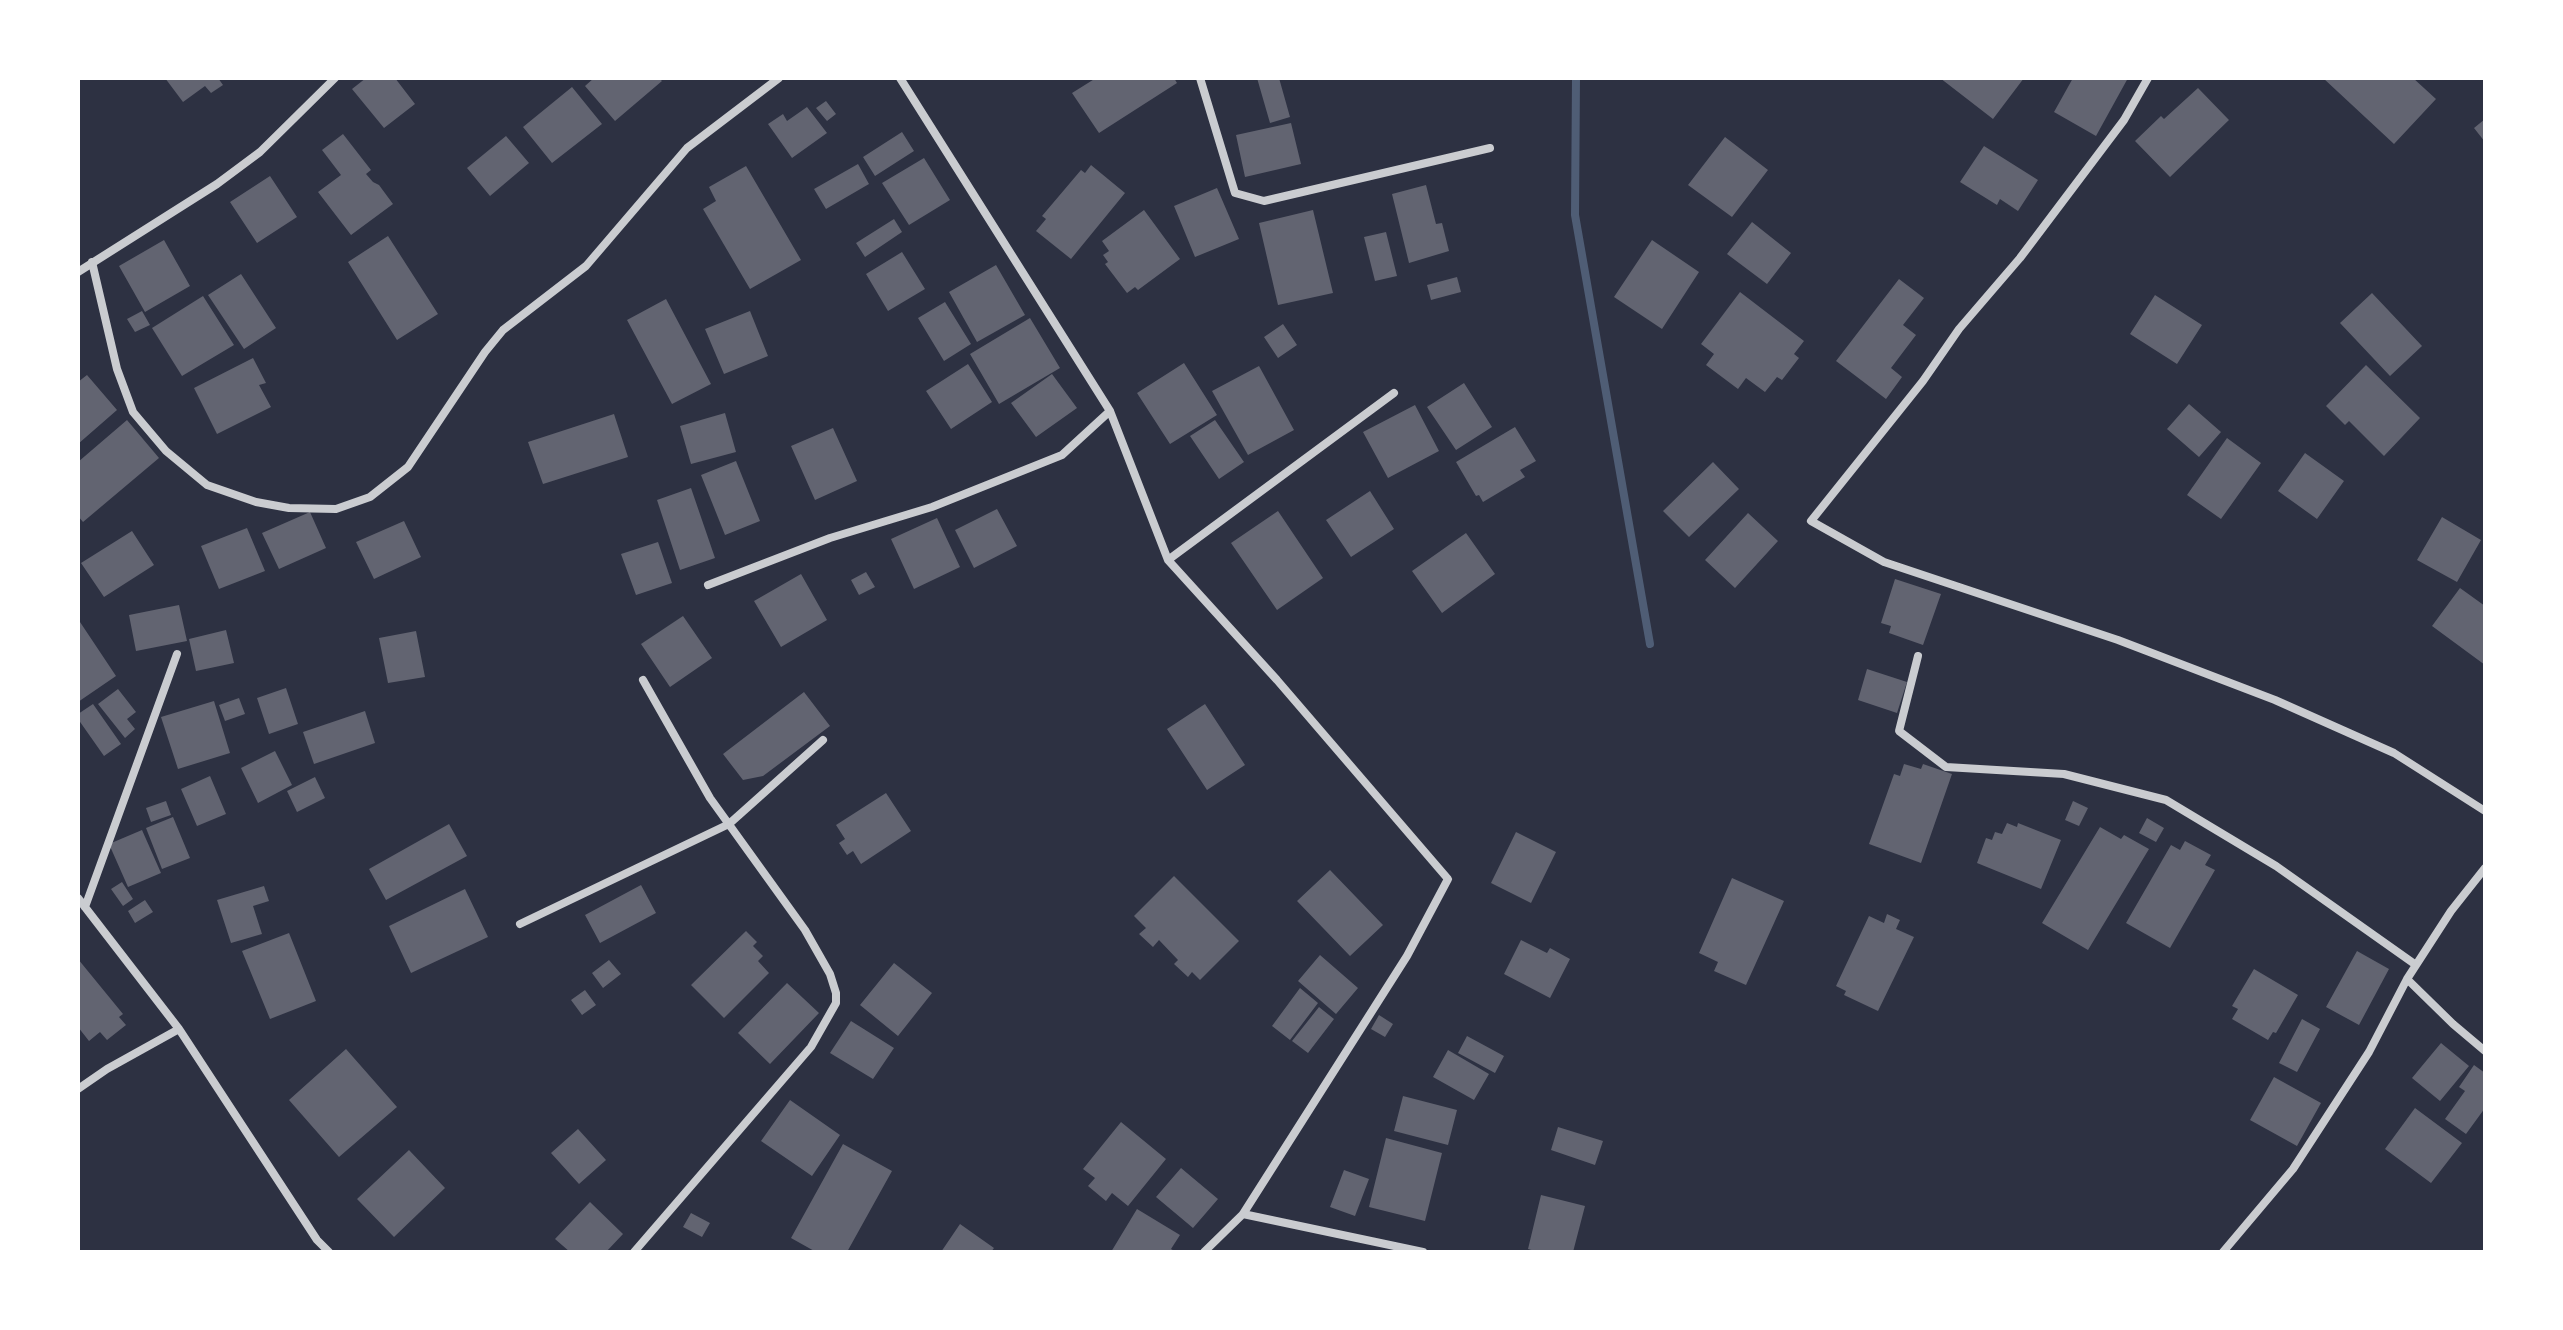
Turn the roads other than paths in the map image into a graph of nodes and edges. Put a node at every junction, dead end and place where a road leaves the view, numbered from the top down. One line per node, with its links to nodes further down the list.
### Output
1 (335, 78): 7 (street)
2 (779, 78): 7 (street)
3 (900, 78): 10 (street)
4 (1200, 78): 6 (street)
5 (2148, 78): 17 (street)
6 (1490, 148)
7 (92, 262): 8 (street)
8 (78, 272)
9 (1394, 393): 11 (street)
10 (1110, 411): 11 (street); 12 (street)
11 (1168, 560): 28 (street)
12 (708, 585)
13 (177, 654): 21 (street)
14 (1918, 656): 23 (street)
15 (643, 680): 18 (street)
16 (823, 740): 18 (street)
17 (2485, 811)
18 (729, 824): 22 (street); 30 (street)
19 (2485, 868): 23 (street)
20 (78, 898): 21 (street)
21 (85, 907): 25 (street)
22 (520, 924)
23 (2416, 965): 24 (street)
24 (2407, 979): 26 (street); 33 (street)
25 (179, 1029): 27 (street); 29 (street)
26 (2485, 1051)
27 (78, 1089)
28 (1243, 1214): 31 (street); 32 (street)
29 (329, 1252)
30 (634, 1252)
31 (1204, 1252)
32 (1423, 1252)
33 (2223, 1252)

